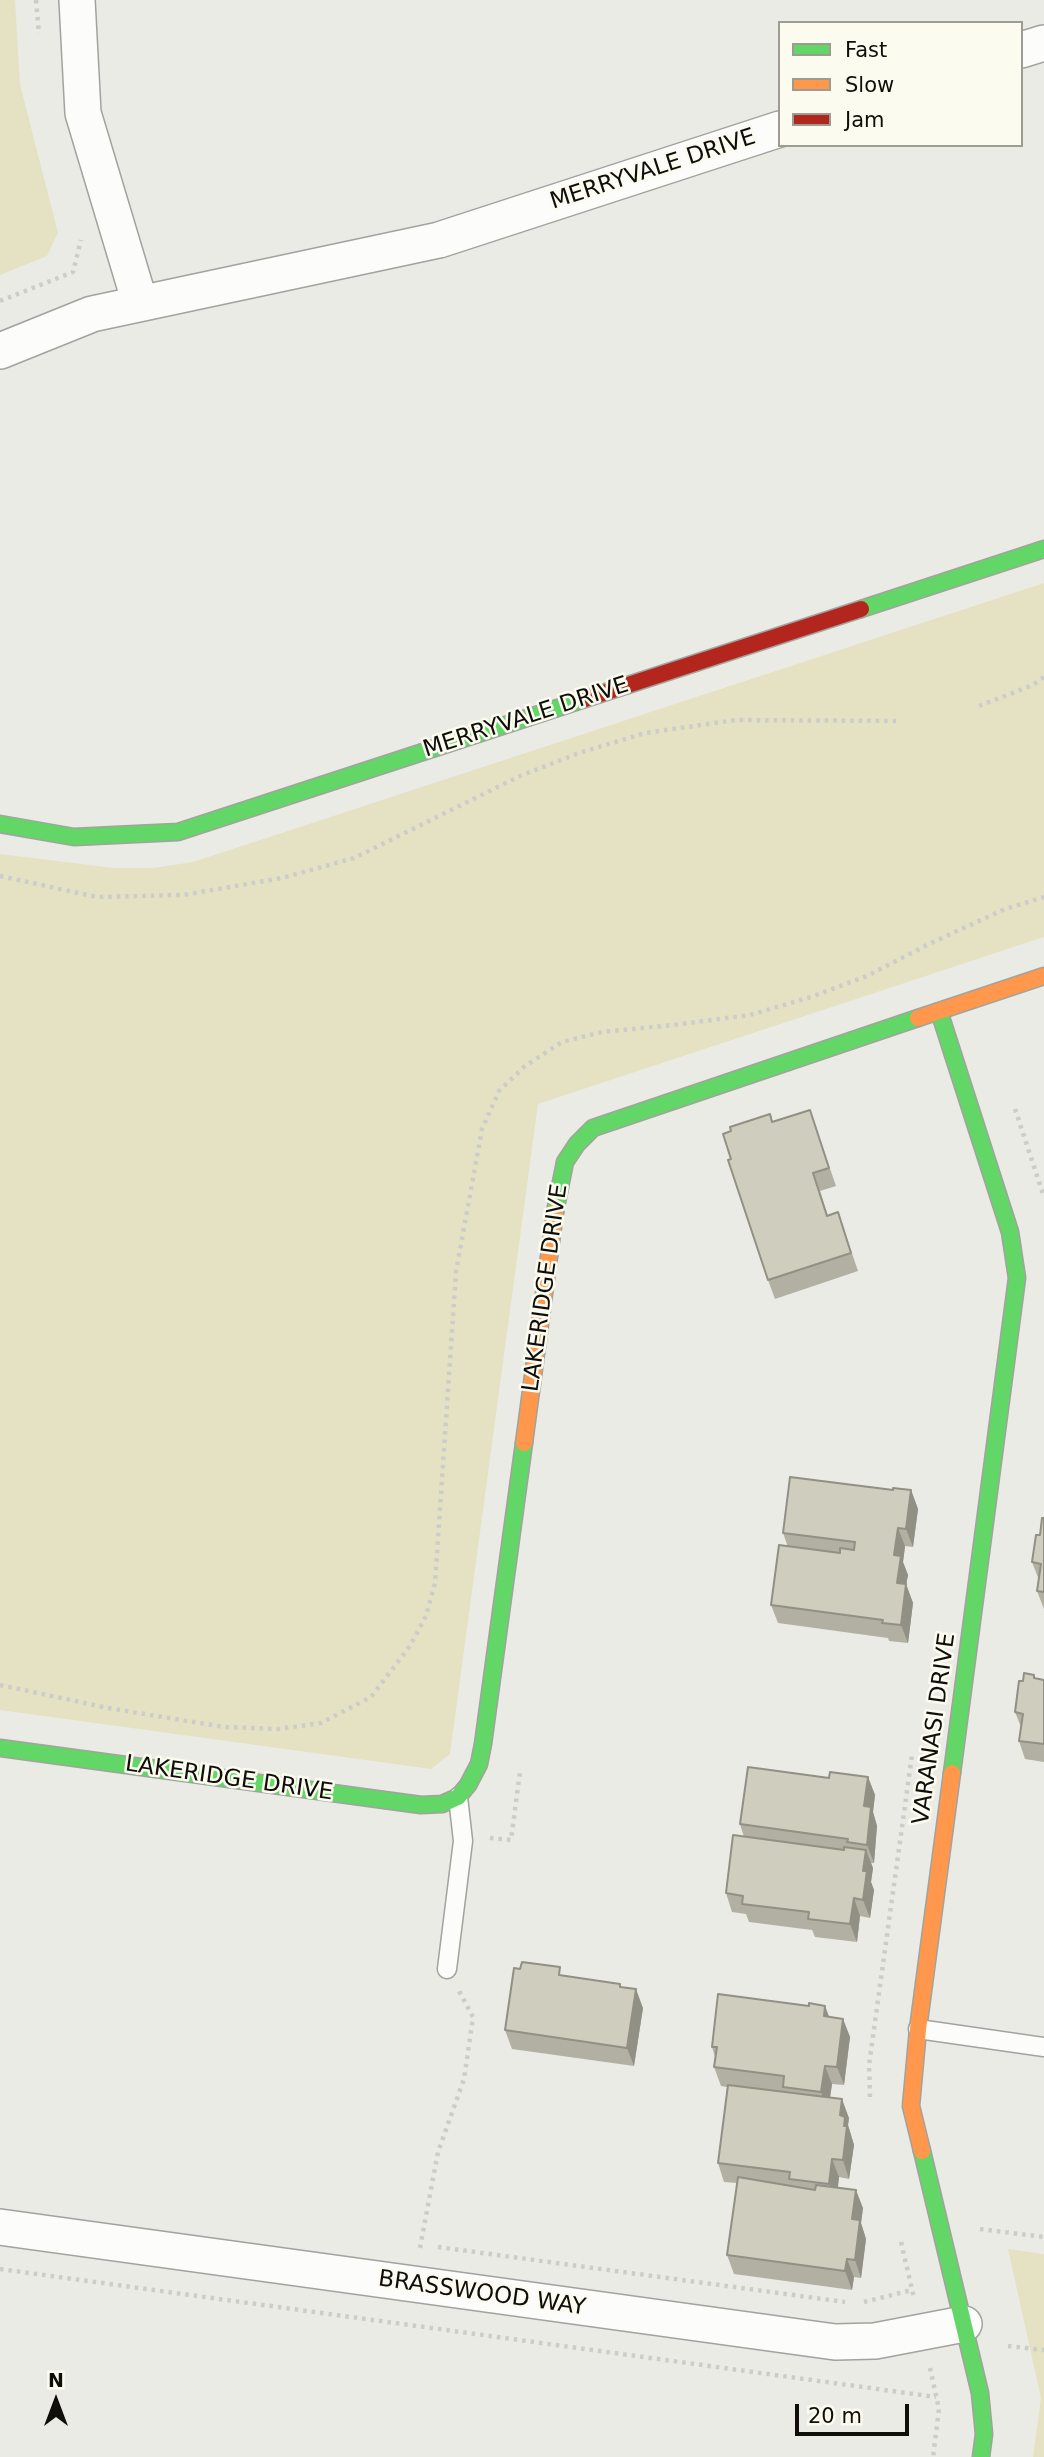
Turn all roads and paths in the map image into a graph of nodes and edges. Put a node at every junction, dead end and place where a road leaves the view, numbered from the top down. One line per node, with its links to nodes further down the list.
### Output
1 (36, 0): 3 (path)
2 (77, 0): 9 (street)
3 (39, 40)
4 (1044, 43): 5 (street)
5 (1023, 49)
6 (778, 130): 9 (street, MERRYVALE DRIVE)
7 (82, 237): 8 (path)
8 (0, 301)
9 (140, 303): 10 (street, MERRYVALE DRIVE)
10 (0, 351)
11 (1044, 549): 15 (street, MERRYVALE DRIVE)
12 (1044, 677): 13 (path)
13 (979, 706)
14 (898, 721): 16 (path)
15 (0, 824)
16 (0, 876)
17 (1044, 976): 18 (street, LAKERIDGE DRIVE)
18 (939, 1011): 22 (street, LAKERIDGE DRIVE); 24 (street, VARANASI DRIVE)
19 (1011, 1097): 20 (path)
20 (1044, 1197)
21 (0, 1748): 22 (street, LAKERIDGE DRIVE)
22 (458, 1797): 23 (lane)
23 (447, 1969): 29 (path)
24 (918, 2029): 25 (lane); 33 (street, VARANASI DRIVE)
25 (1044, 2046)
26 (978, 2216): 28 (path)
27 (0, 2227): 31 (street, BRASSWOOD WAY)
28 (984, 2242)
29 (420, 2244): 31 (path); 32 (path)
30 (0, 2269): 38 (path)
31 (415, 2285): 33 (street, BRASSWOOD WAY)
32 (912, 2290)
33 (964, 2324): 39 (street, VARANASI DRIVE)
34 (1005, 2333): 35 (path)
35 (1008, 2346): 36 (path); 37 (path)
36 (1044, 2350)
37 (1011, 2358)
38 (936, 2397)
39 (981, 2457)

